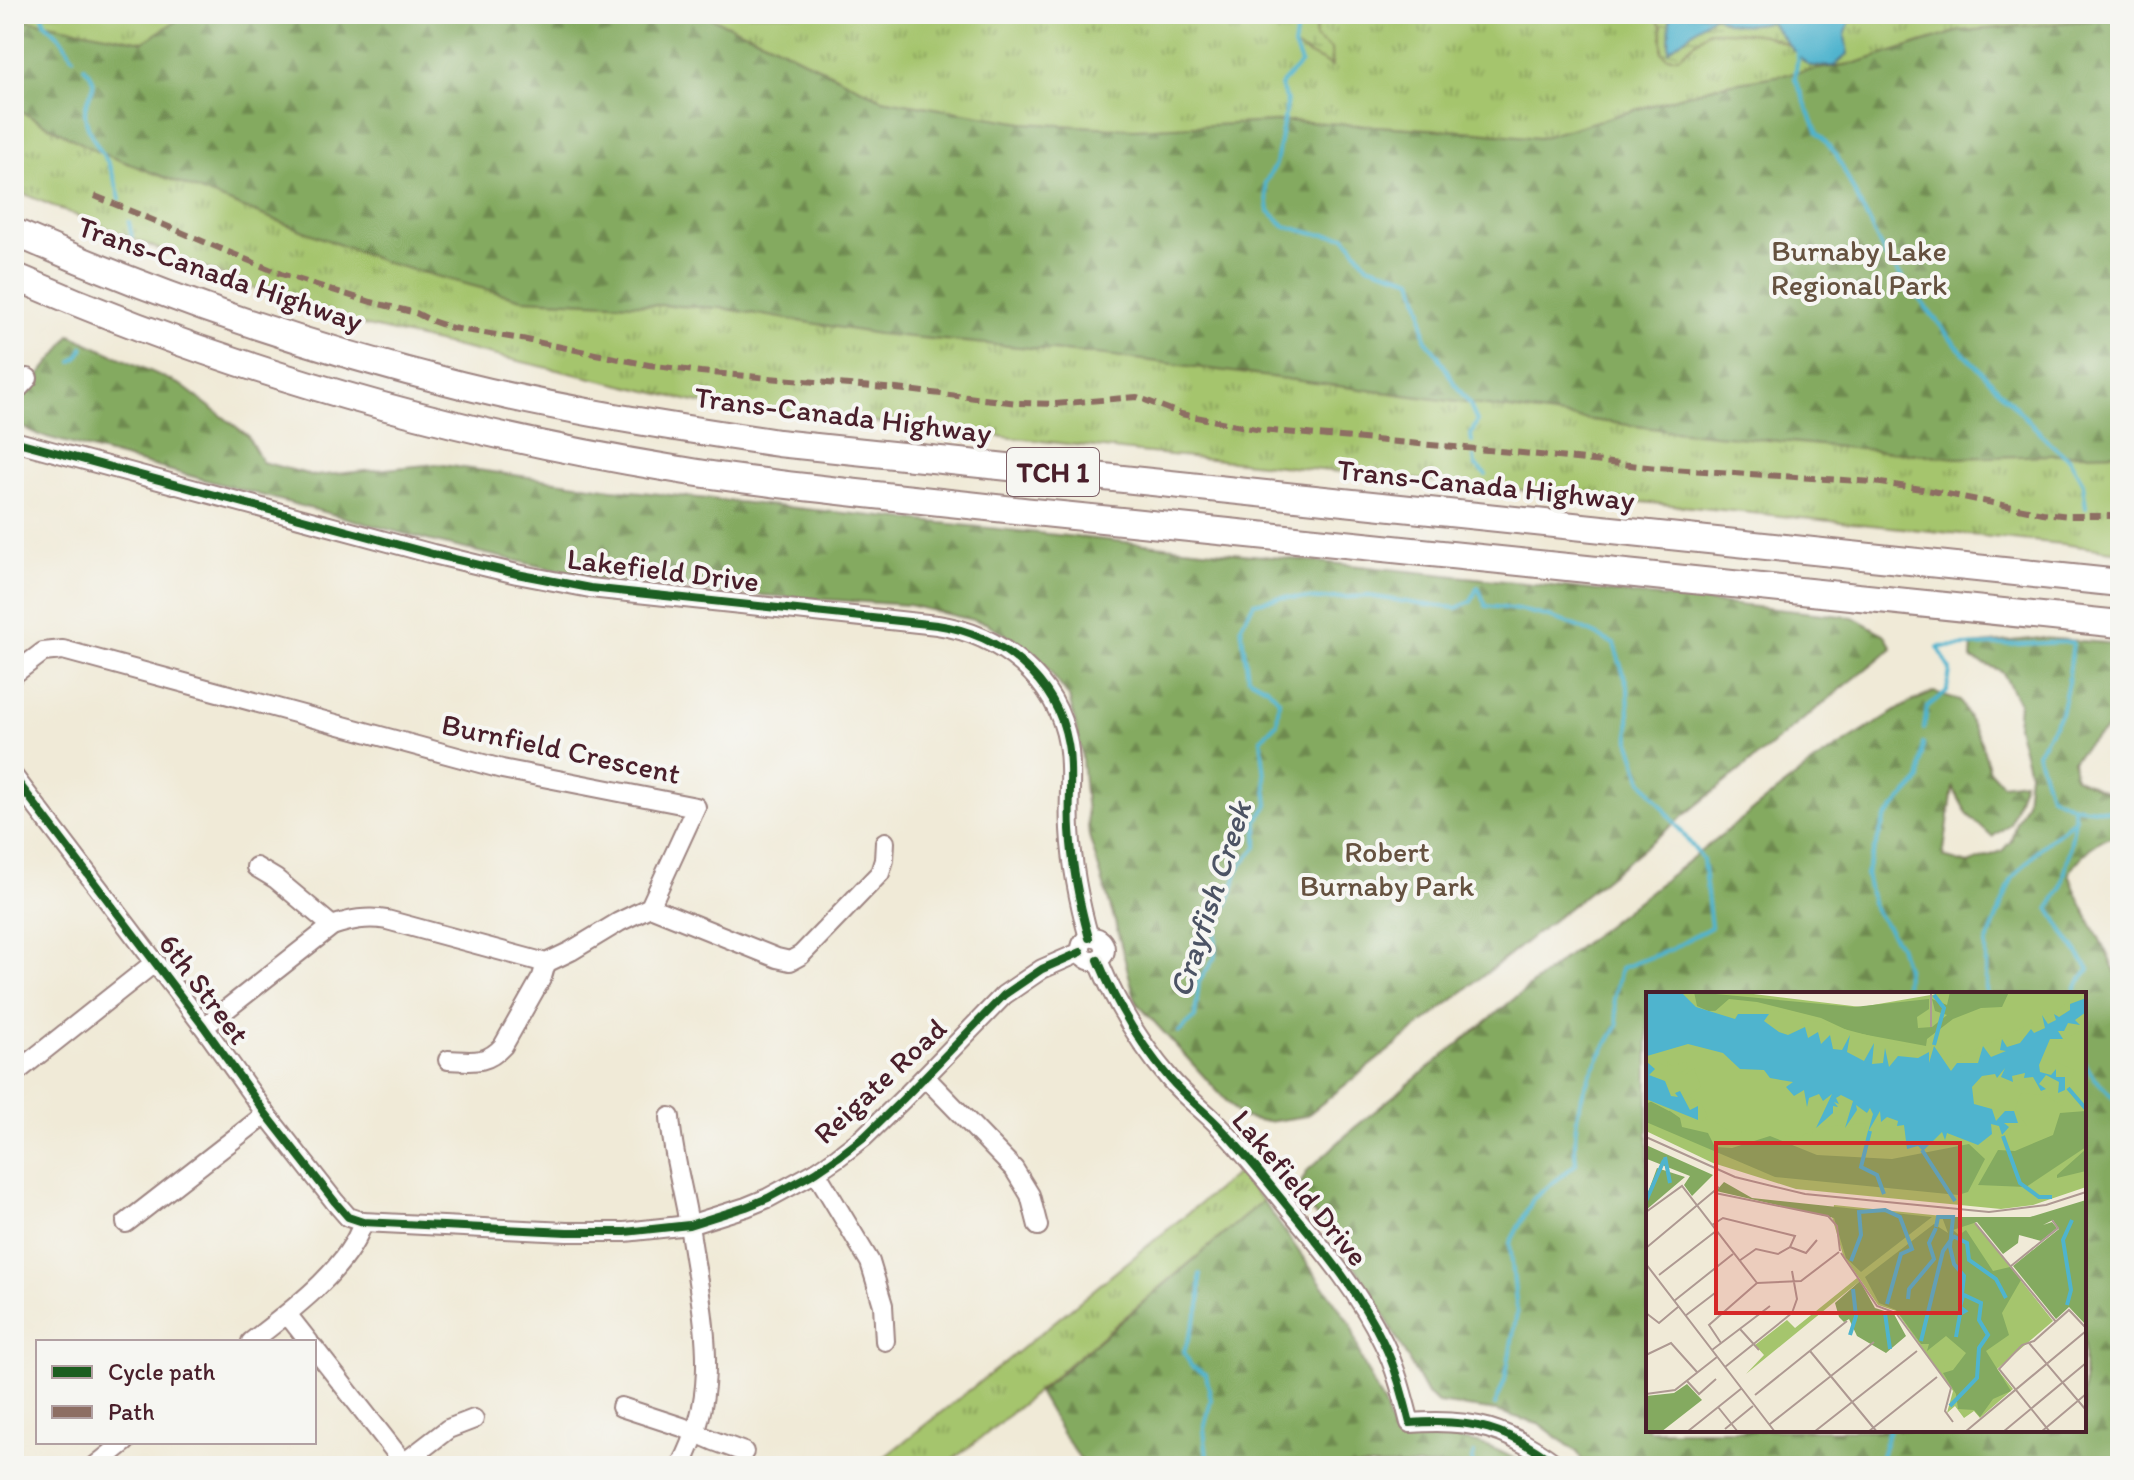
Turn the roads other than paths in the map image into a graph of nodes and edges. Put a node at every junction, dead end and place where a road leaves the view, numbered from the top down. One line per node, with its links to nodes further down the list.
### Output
1 (14, 232): 6 (highway, Trans-Canada Highway / TCH 1)
2 (14, 276): 7 (highway, TCH 1)
3 (28, 378): 4 (street)
4 (14, 393)
5 (14, 441): 14 (street, Lakefield Drive)
6 (2120, 583)
7 (2120, 624)
8 (14, 674): 12 (street, Burnfield Crescent)
9 (14, 777): 15 (street, 6th Street)
10 (885, 842): 12 (street)
11 (256, 867): 13 (street)
12 (650, 907): 16 (street)
13 (332, 926): 16 (street); 17 (street)
14 (1089, 950): 20 (street, Reigate Road); 41 (street, Lakefield Drive)
15 (154, 963): 17 (street, 6th Street); 19 (street)
16 (546, 963): 18 (street)
17 (204, 1027): 21 (street, 6th Street)
18 (448, 1060)
19 (14, 1074)
20 (925, 1077): 23 (street, Reigate Road); 27 (street)
21 (266, 1114): 24 (street, 6th Street); 25 (street)
22 (670, 1117): 26 (street)
23 (816, 1172): 26 (street, Reigate Road); 31 (street)
24 (363, 1222): 26 (street, Reigate Road); 28 (street)
25 (126, 1223)
26 (689, 1225): 35 (street)
27 (1038, 1226)
28 (287, 1314): 29 (street); 30 (street)
29 (254, 1340)
30 (307, 1340)
31 (885, 1341)
32 (316, 1351): 38 (street)
33 (621, 1407): 35 (street)
34 (474, 1419): 38 (street)
35 (696, 1433): 37 (street); 40 (street)
36 (122, 1444): 39 (street)
37 (744, 1452)
38 (402, 1464)
39 (95, 1466)
40 (681, 1466)
41 (1558, 1466)

